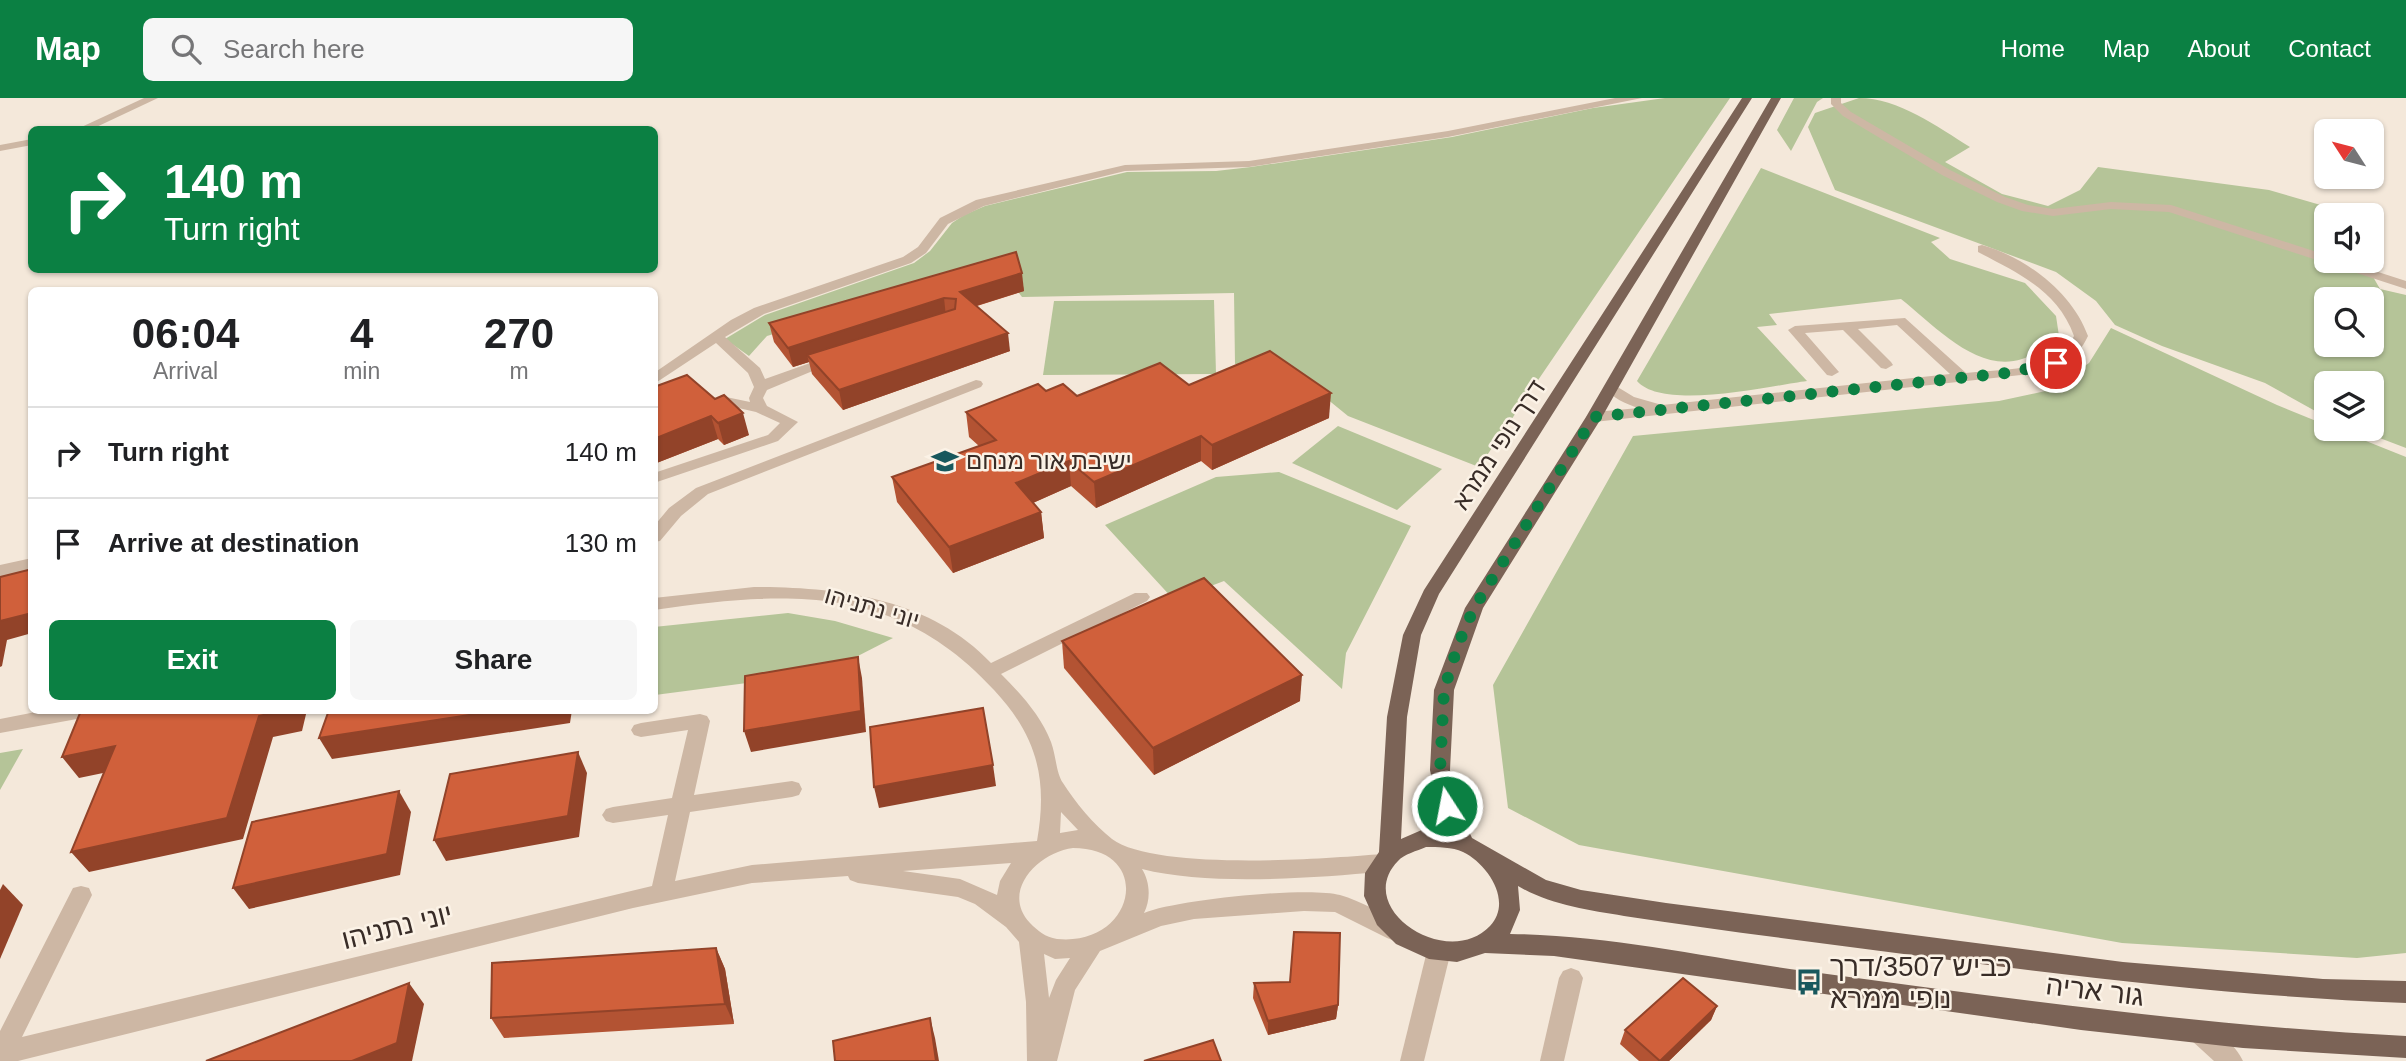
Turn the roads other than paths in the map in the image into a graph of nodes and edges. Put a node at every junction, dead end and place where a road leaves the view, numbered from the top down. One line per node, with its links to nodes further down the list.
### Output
1 (153, 98): 6 (street)
2 (1637, 98): 14 (street)
3 (1747, 98): 44 (main road, דרך נופי ממרא)
4 (1776, 98): 22 (main road)
5 (1836, 98): 10 (street)
6 (89, 126)
7 (28, 143): 8 (street)
8 (0, 148)
9 (1982, 249): 19 (street)
10 (2314, 255)
11 (2369, 273): 12 (street)
12 (2406, 285)
13 (1847, 326): 16 (street); 17 (street); 19 (street)
14 (717, 337): 18 (street); 21 (street)
15 (852, 354): 21 (street)
16 (1886, 365)
17 (1832, 372)
18 (658, 377)
19 (1963, 378): 25 (street)
20 (976, 384): 28 (street)
21 (761, 387): 24 (street)
22 (1611, 387): 25 (street); 26 (main road)
23 (726, 401): 24 (street)
24 (761, 409): 27 (street)
25 (1673, 411): 26 (street)
26 (1594, 417): 41 (main road)
27 (658, 477)
28 (658, 532)
29 (28, 564): 30 (street)
30 (0, 571)
31 (1140, 597): 33 (street)
32 (658, 603): 33 (street, יוני נתניהו)
33 (991, 671): 37 (street, יוני נתניהו)
34 (66, 714): 35 (street)
35 (0, 726)
36 (641, 730): 39 (street)
37 (1049, 780): 42 (street); 43 (street)
38 (792, 789): 39 (street)
39 (681, 805): 40 (street); 47 (street)
40 (613, 815)
41 (1464, 843): 44 (main road); 45 (main road)
42 (1113, 848): 43 (street); 44 (street); 51 (street)
43 (1042, 849): 46 (street, יוני נתניהו); 49 (street)
44 (1385, 858): 50 (main road)
45 (1493, 862): 53 (main road); 57 (main road, גור אריה)
46 (810, 868): 47 (street, יוני נתניהו); 49 (street, יוני נתניהו)
47 (660, 893): 60 (street, יוני נתניהו)
48 (81, 895): 60 (street)
49 (1013, 920): 52 (street)
50 (1395, 931): 51 (street); 55 (main road)
51 (1114, 936): 54 (street)
52 (1030, 938): 54 (street); 61 (street)
53 (1485, 943): 55 (main road); 58 (main road, גור אריה)
54 (1091, 946): 62 (street)
55 (1439, 951): 63 (street)
56 (1571, 978): 64 (street)
57 (2406, 992)
58 (2200, 1032): 59 (main road, גור אריה); 65 (street)
59 (2406, 1047)
60 (0, 1054)
61 (1039, 1061)
62 (1045, 1061)
63 (1412, 1061)
64 (1552, 1061)
65 (2231, 1061)

